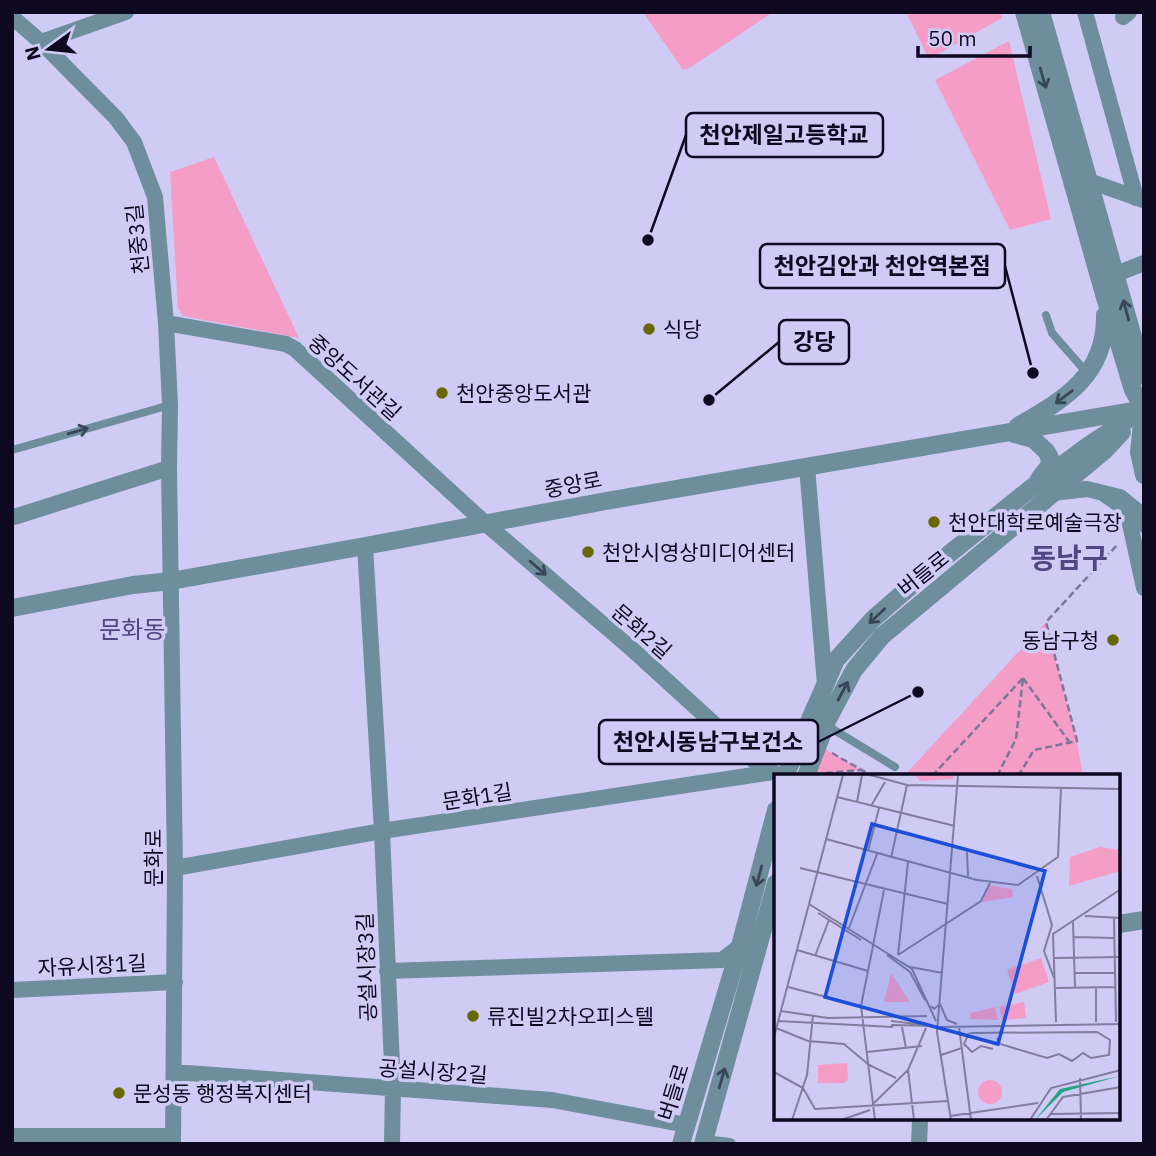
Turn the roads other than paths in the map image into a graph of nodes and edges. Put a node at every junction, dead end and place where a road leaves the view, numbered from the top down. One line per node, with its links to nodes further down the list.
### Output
1 (126, 12): 6 (street)
2 (1024, 12): 11 (street, one-way to 11)
3 (1041, 12): 7 (street)
4 (1086, 12): 8 (street)
5 (12, 17): 6 (street, 천중3길)
6 (41, 42): 13 (street, 천중3길)
7 (1089, 181): 8 (street); 10 (street)
8 (1140, 199)
9 (1144, 263): 10 (street)
10 (1116, 274): 15 (street, one-way to 10)
11 (1104, 294): 14 (street); 17 (street)
12 (1046, 315): 14 (lane)
13 (166, 323): 16 (street, 천중3길); 26 (street, 중앙도서관길)
14 (1087, 373): 18 (street, one-way to 18)
15 (1144, 376)
16 (170, 405): 19 (lane, one-way to 16); 21 (street, 천중3길)
17 (1144, 409): 18 (street, 중앙로); 22 (street); 23 (street, 버들로); 24 (street, 버들로)
18 (1007, 432): 20 (street, 중앙로); 23 (street)
19 (12, 450)
20 (807, 466): 26 (street, 중앙로); 32 (street, 버들로)
21 (169, 468): 25 (street); 29 (street, 천중3길)
22 (1144, 475)
23 (1035, 485): 32 (street, 버들로, one-way to 32)
24 (1053, 493): 27 (street); 33 (street, 버들로, one-way to 24)
25 (14, 517)
26 (486, 524): 28 (street, 중앙로); 35 (street, 문화2길, one-way to 35)
27 (1138, 527): 30 (street)
28 (365, 546): 29 (street, 중앙로); 38 (street, 공설시장3길)
29 (171, 581): 31 (street, 중앙로); 39 (street, 문화로)
30 (1144, 588)
31 (12, 608)
32 (825, 685): 35 (street, 버들로)
33 (826, 725): 34 (lane); 36 (street, 버들로)
34 (895, 767)
35 (780, 773): 38 (street, 문화1길)
36 (807, 774)
37 (774, 818): 44 (street, 버들로, one-way to 44)
38 (382, 831): 39 (street, 문화1길); 45 (street, 공설시장3길)
39 (175, 868): 46 (street, 문화로)
40 (774, 898): 43 (street, 버들로)
41 (1144, 919): 42 (street)
42 (1121, 924)
43 (769, 937): 44 (street); 54 (street, 버들로, one-way to 43)
44 (740, 946): 45 (street); 51 (street, 버들로)
45 (387, 971): 49 (street, 공설시장3길)
46 (175, 982): 47 (street, 자유시장1길); 48 (street, 문화로)
47 (12, 990)
48 (174, 1072): 49 (street, 공설시장2길); 53 (street, 문화로)
49 (393, 1089): 51 (street, 공설시장2길); 55 (street, 공설시장3길)
50 (920, 1121): 58 (street)
51 (687, 1125): 56 (street, 버들로)
52 (12, 1136): 53 (street, 문화로)
53 (173, 1140)
54 (704, 1142): 57 (street)
55 (392, 1144)
56 (681, 1144)
57 (730, 1144)
58 (919, 1144)

